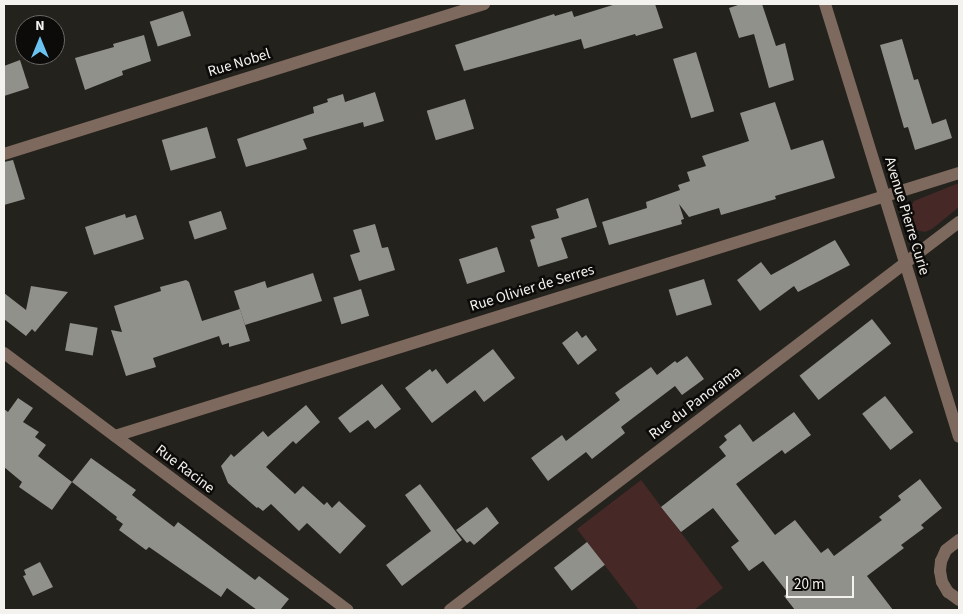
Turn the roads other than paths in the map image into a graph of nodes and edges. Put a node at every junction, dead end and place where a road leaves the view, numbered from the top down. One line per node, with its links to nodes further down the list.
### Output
1 (484, 4): 3 (street, Rue Nobel)
2 (825, 4): 5 (street, Avenue Pierre Curie)
3 (4, 154)
4 (959, 172): 5 (street, Rue Olivier de Serres)
5 (884, 195): 7 (street, Avenue Pierre Curie); 9 (street, Rue Olivier de Serres)
6 (959, 222): 7 (street, Rue du Panorama)
7 (905, 263): 10 (street, Avenue Pierre Curie); 15 (street, Rue du Panorama)
8 (4, 353): 9 (street, Rue Racine)
9 (115, 436): 14 (street, Rue Racine)
10 (959, 437)
11 (959, 540): 12 (street)
12 (948, 592): 13 (street); 16 (street)
13 (959, 600)
14 (348, 610)
15 (450, 610)
16 (952, 610)

